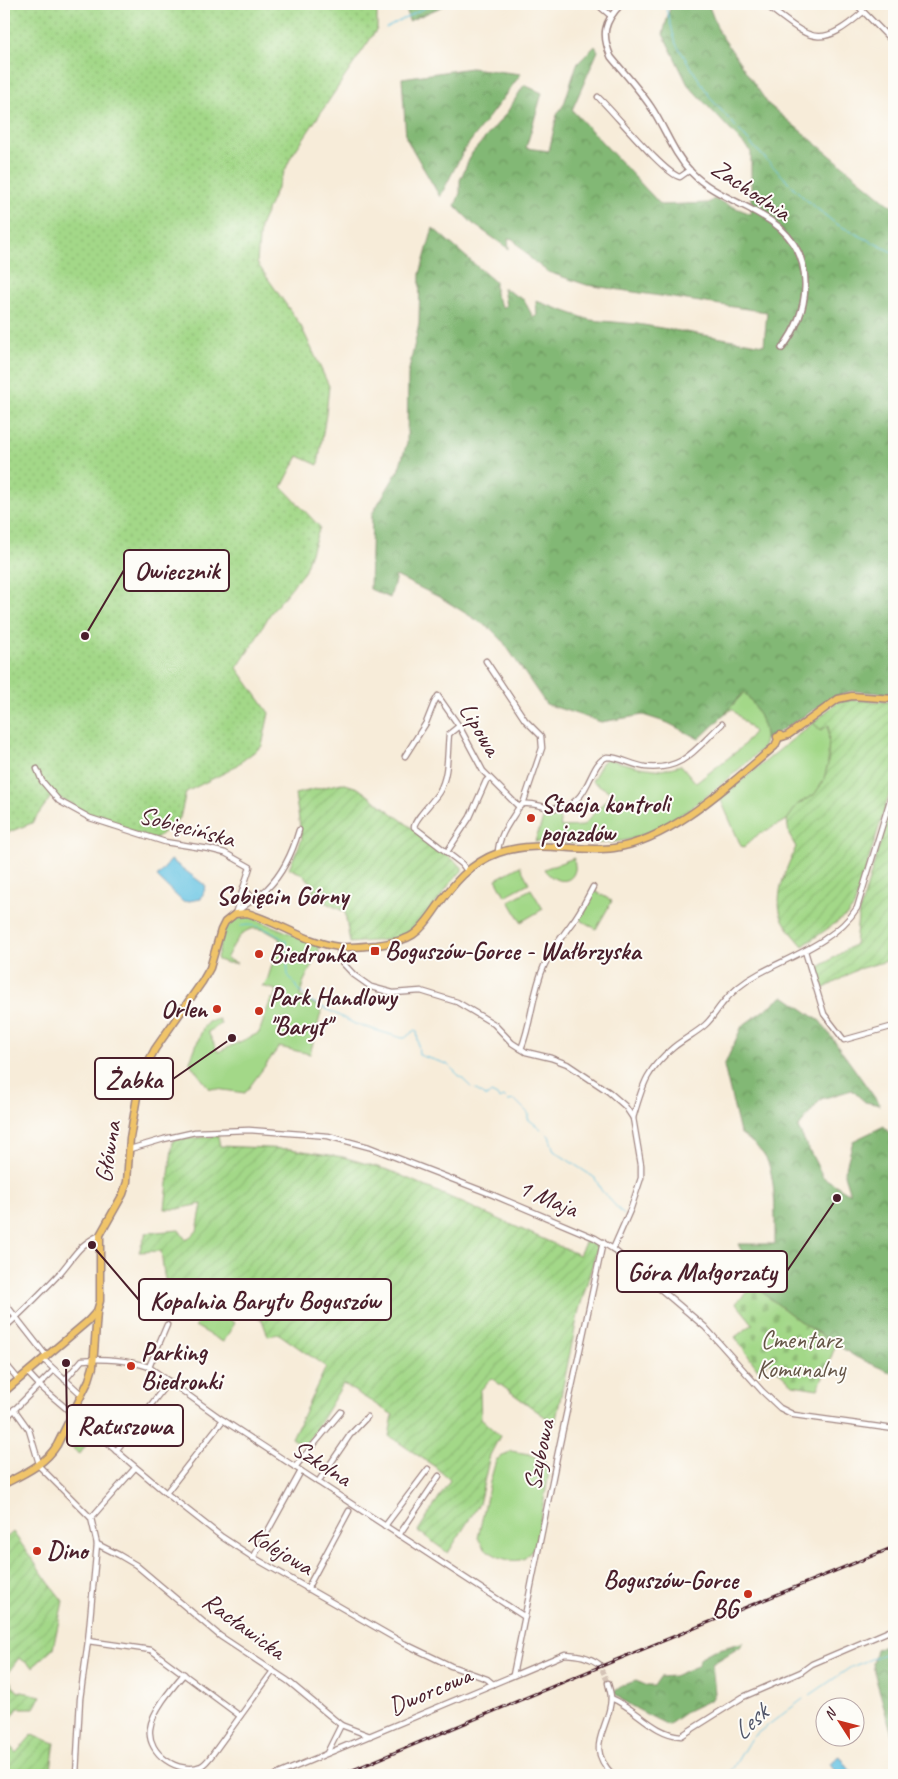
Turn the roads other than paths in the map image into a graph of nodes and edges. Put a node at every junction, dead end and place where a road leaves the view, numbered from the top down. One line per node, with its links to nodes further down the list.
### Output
1 (597, 4): 6 (street)
2 (621, 4): 6 (street, Zachodnia)
3 (764, 4): 5 (street)
4 (856, 4): 5 (street)
5 (863, 12): 7 (street)
6 (611, 16): 9 (street, Zachodnia)
7 (894, 43)
8 (598, 97): 9 (street, Zachodnia)
9 (690, 170): 10 (street, Zachodnia)
10 (782, 348)
11 (486, 661): 20 (street, Lipowa)
12 (894, 699): 23 (main road)
13 (722, 724): 20 (street)
14 (459, 726): 15 (street, Lipowa); 17 (street, Lipowa); 22 (street)
15 (406, 756)
16 (37, 769): 26 (street, Sobięcińska)
17 (488, 778): 20 (street, Lipowa); 22 (street)
18 (894, 787): 19 (street)
19 (893, 798): 30 (street)
20 (521, 806): 23 (street, Lipowa)
21 (299, 830): 27 (street)
22 (447, 852): 24 (street)
23 (498, 853): 24 (main road)
24 (467, 871): 29 (main road)
25 (593, 887): 32 (street)
26 (243, 888): 27 (street); 28 (street, Sobięcińska)
27 (253, 898): 28 (street)
28 (235, 914): 29 (main road); 36 (main road, Główna)
29 (339, 947): 32 (street)
30 (805, 951): 31 (street); 33 (street)
31 (894, 1026)
32 (521, 1049): 34 (street)
33 (637, 1104): 34 (street); 35 (street)
34 (626, 1106): 35 (street)
35 (633, 1118): 39 (street)
36 (130, 1148): 37 (main road, Główna); 38 (street, 1 Maja)
37 (100, 1235): 41 (street); 42 (main road)
38 (603, 1242): 39 (street, 1 Maja); 81 (street, Szybowa)
39 (613, 1248): 63 (street, 1 Maja)
40 (4, 1302): 41 (street)
41 (16, 1318): 44 (street); 45 (street)
42 (94, 1321): 45 (main road); 46 (main road)
43 (167, 1325): 48 (street)
44 (4, 1328)
45 (45, 1358): 49 (street); 50 (main road)
46 (93, 1359): 48 (street, Szkolna); 52 (street, Szkolna); 56 (main road)
47 (4, 1362): 51 (street)
48 (149, 1367): 53 (street, Szkolna)
49 (54, 1370): 52 (street); 54 (street)
50 (28, 1373): 51 (main road); 54 (street, Kolejowa)
51 (19, 1380): 55 (main road)
52 (65, 1380): 56 (street)
53 (168, 1381): 61 (street, Szkolna); 64 (street)
54 (40, 1386): 57 (street); 59 (street, Kolejowa)
55 (4, 1392)
56 (81, 1394): 59 (main road)
57 (14, 1409): 62 (street); 65 (street)
58 (341, 1412): 66 (street)
59 (72, 1414): 64 (street, Kolejowa); 65 (main road)
60 (367, 1417): 71 (street)
61 (223, 1420): 66 (street, Szkolna); 73 (street)
62 (4, 1424)
63 (894, 1428)
64 (116, 1451): 67 (street, Kolejowa)
65 (38, 1465): 72 (main road); 75 (street)
66 (295, 1467): 69 (street, Szkolna)
67 (135, 1468): 73 (street, Kolejowa); 75 (street)
68 (428, 1469): 76 (street)
69 (302, 1471): 71 (street, Szkolna); 79 (street)
70 (438, 1476): 77 (street)
71 (318, 1482): 76 (street, Szkolna)
72 (4, 1484)
73 (166, 1493): 79 (street, Kolejowa)
74 (349, 1511): 80 (street)
75 (91, 1518): 78 (street)
76 (385, 1526): 77 (street, Szkolna)
77 (399, 1535): 81 (street, Szkolna)
78 (97, 1544): 83 (street); 85 (street, Racławicka)
79 (253, 1558): 80 (street, Kolejowa)
80 (307, 1589): 89 (street, Kolejowa)
81 (525, 1618): 87 (street, Szybowa)
82 (894, 1629): 90 (street)
83 (88, 1641): 86 (street); 95 (street)
84 (599, 1664): 87 (street, Dworcowa)
85 (273, 1671): 91 (street); 92 (street, Racławicka)
86 (184, 1674): 91 (street); 91 (street)
87 (513, 1676): 89 (street, Dworcowa)
88 (608, 1683): 90 (street)
89 (493, 1684): 93 (street, Dworcowa)
90 (612, 1698): 97 (street)
91 (240, 1716)
92 (341, 1726): 93 (street, Racławicka); 94 (street)
93 (371, 1736): 94 (street, Dworcowa)
94 (327, 1754): 96 (street, Dworcowa)
95 (76, 1775)
96 (276, 1775)
97 (612, 1775)

